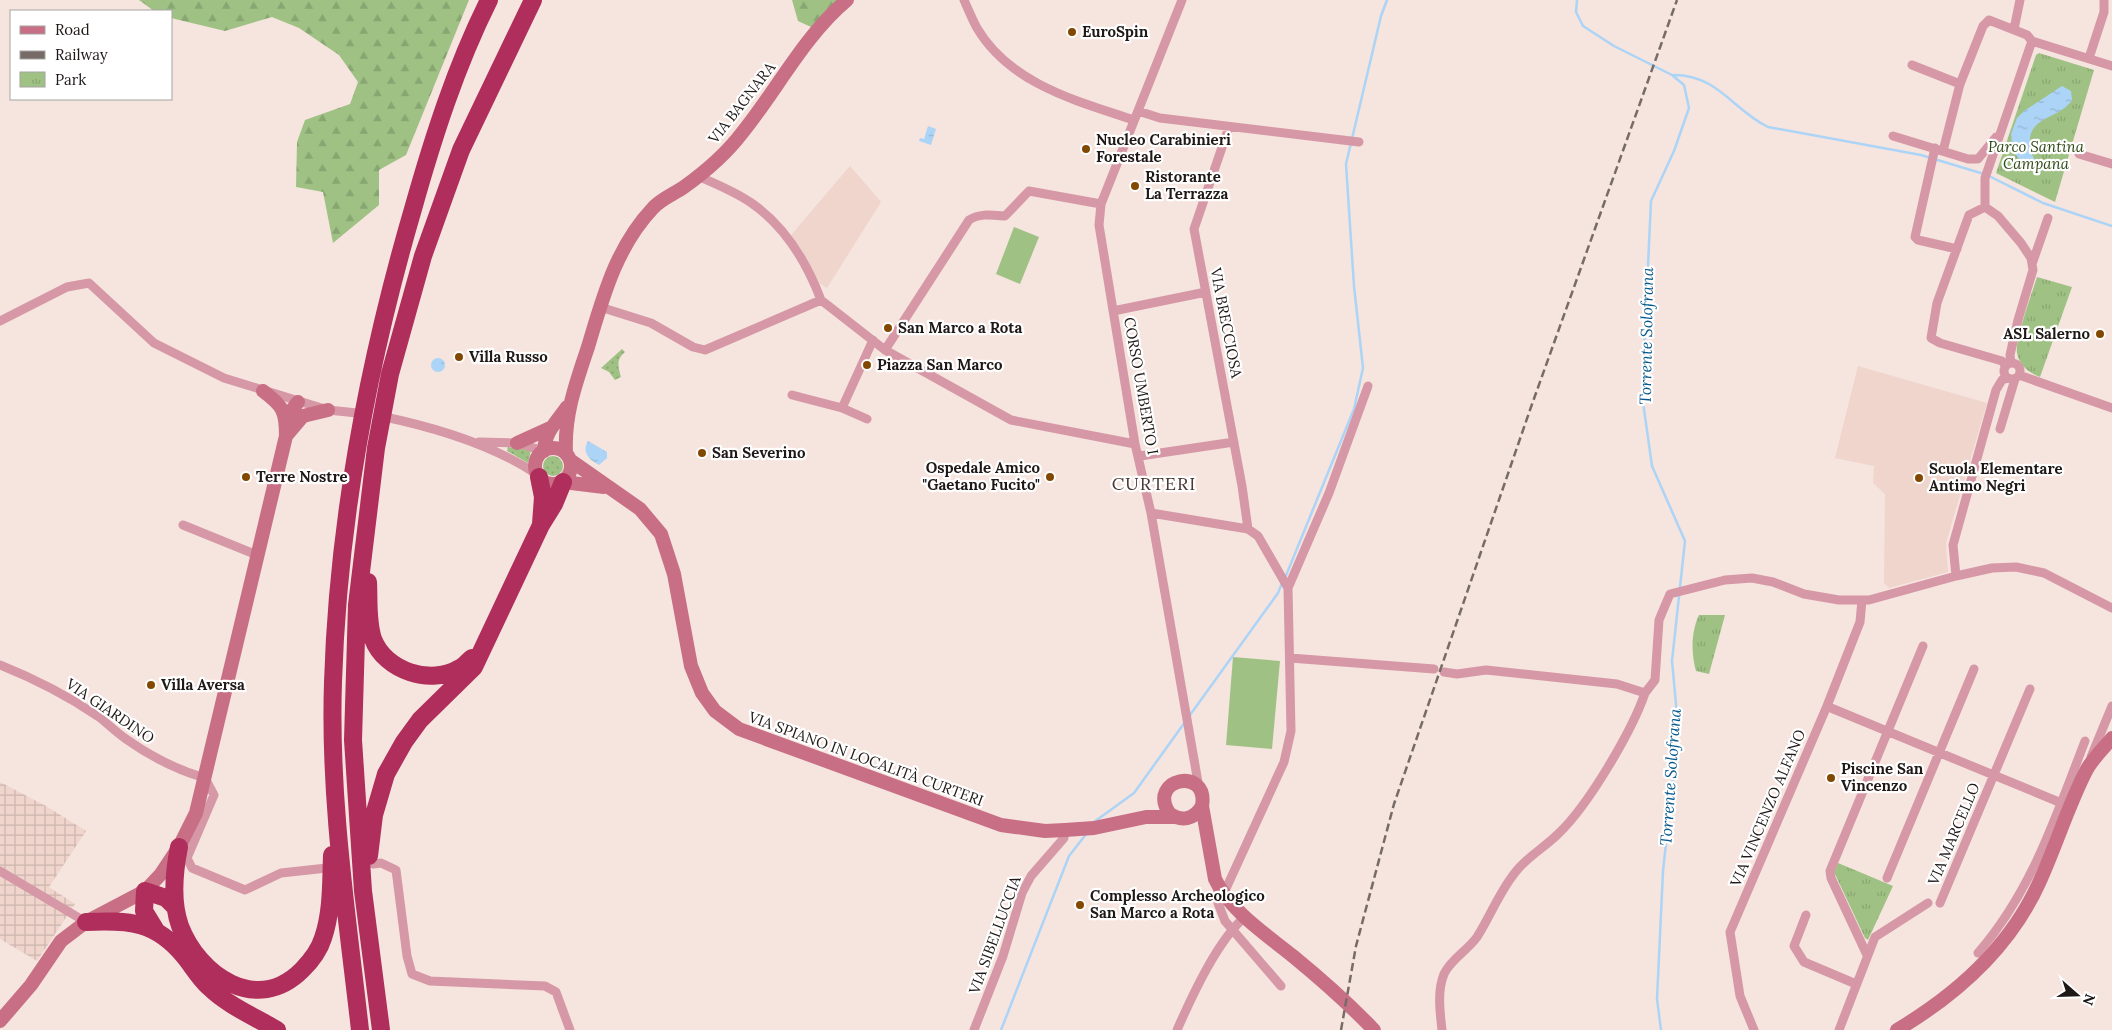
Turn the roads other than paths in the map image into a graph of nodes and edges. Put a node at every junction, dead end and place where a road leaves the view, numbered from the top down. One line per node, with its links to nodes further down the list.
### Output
1 (489, 0): 94 (highway)
2 (533, 0): 65 (highway)
3 (847, 0): 23 (main road, VIA BAGNARA)
4 (964, 0): 15 (street)
5 (1182, 0): 14 (street, CORSO UMBERTO I)
6 (2020, 0): 8 (street)
7 (2104, 0): 10 (street)
8 (2014, 29): 9 (street); 13 (street)
9 (2032, 41): 10 (street); 17 (street)
10 (2089, 58): 12 (street)
11 (1912, 65): 13 (street)
12 (2112, 66)
13 (1960, 84): 20 (street)
14 (1138, 111): 15 (street, CORSO UMBERTO I); 16 (street)
15 (1134, 120): 24 (street, CORSO UMBERTO I)
16 (1228, 127): 19 (street); 29 (street, VIA BRECCIOSA)
17 (2001, 130): 20 (street); 25 (street)
18 (1893, 136): 20 (street)
19 (1359, 142)
20 (1937, 151): 27 (street)
21 (2079, 154): 22 (street)
22 (2112, 164)
23 (698, 176): 30 (street); 31 (main road, VIA BAGNARA)
24 (1101, 204): 32 (street, CORSO UMBERTO I); 35 (street)
25 (1985, 207): 27 (street); 28 (street)
26 (2048, 218): 28 (street)
27 (1957, 248): 36 (street)
28 (2032, 264): 36 (street)
29 (1206, 292): 32 (street); 53 (street, VIA BRECCIOSA)
30 (821, 300): 31 (street); 34 (street)
31 (600, 308): 42 (main road, VIA BAGNARA)
32 (1113, 311): 55 (street, CORSO UMBERTO I)
33 (0, 321): 39 (street)
34 (873, 340): 35 (street); 43 (street)
35 (885, 350): 55 (street)
36 (2008, 365): 37 (street); 37 (street)
37 (2014, 377): 44 (street); 50 (street); 70 (street)
38 (1368, 386): 71 (street)
39 (263, 392): 41 (street); 47 (main road)
40 (792, 394): 43 (street)
41 (298, 402): 45 (street); 46 (main road); 47 (main road)
42 (569, 404): 49 (main road, VIA BAGNARA); 58 (main road, VIA BAGNARA)
43 (842, 408): 48 (street)
44 (2112, 408)
45 (328, 410): 46 (main road); 52 (street)
46 (303, 416): 51 (main road)
47 (286, 418): 51 (main road)
48 (867, 419)
49 (550, 428): 54 (main road); 56 (main road, VIA BAGNARA)
50 (2000, 429)
51 (286, 436): 69 (main road)
52 (469, 442): 54 (street); 59 (street)
53 (1234, 442): 57 (street); 68 (street, VIA BRECCIOSA)
54 (517, 443): 56 (street)
55 (1136, 444): 57 (street, CORSO UMBERTO I)
56 (544, 451): 58 (main road); 59 (main road)
57 (1140, 456): 64 (street, CORSO UMBERTO I)
58 (568, 457): 60 (main road); 62 (main road, VIA SPIANO IN LOCALITÀ CURTERI)
59 (539, 476): 60 (main road); 67 (highway)
60 (563, 482): 61 (main road, VIA SPIANO IN LOCALITÀ CURTERI); 63 (highway)
61 (592, 485): 62 (main road, VIA SPIANO IN LOCALITÀ CURTERI); 63 (main road)
62 (610, 488): 100 (main road, VIA SPIANO IN LOCALITÀ CURTERI)
63 (554, 504): 67 (highway)
64 (1151, 513): 68 (street); 89 (street, CORSO UMBERTO I)
65 (367, 522): 74 (highway); 109 (highway)
66 (184, 525): 69 (street)
67 (541, 525): 74 (highway)
68 (1248, 529): 71 (street)
69 (258, 555): 91 (main road)
70 (1956, 576): 72 (street); 73 (street)
71 (1287, 585): 76 (street)
72 (1862, 600): 82 (street); 131 (street, VIA VINCENZO ALFANO)
73 (2112, 608)
74 (487, 644): 109 (highway)
75 (1923, 646): 85 (street)
76 (1290, 658): 78 (street); 107 (street)
77 (0, 665): 91 (street, VIA GIARDINO)
78 (1434, 669)
79 (1974, 669): 88 (street)
80 (1444, 672): 82 (street)
81 (2030, 689): 90 (street, VIA MARCELLO)
82 (1645, 693): 130 (street)
83 (2112, 706): 86 (street)
84 (1831, 708): 85 (street, VIA MARCELLO)
85 (1888, 732): 88 (street, VIA MARCELLO); 119 (street)
86 (2108, 735): 96 (main road)
87 (2085, 741): 96 (street)
88 (1939, 753): 90 (street, VIA MARCELLO); 106 (street)
89 (1195, 764): 92 (street); 93 (street, CORSO UMBERTO I)
90 (1994, 775): 96 (street, VIA MARCELLO); 111 (street, VIA MARCELLO)
91 (205, 778): 102 (main road); 104 (street)
92 (1183, 780): 93 (main road); 95 (main road)
93 (1199, 788): 97 (main road)
94 (336, 791): 112 (highway); 124 (highway)
95 (1164, 801): 98 (main road, VIA SPIANO IN LOCALITÀ CURTERI); 99 (main road)
96 (2066, 805): 118 (street); 133 (main road)
97 (1202, 806): 99 (main road); 101 (main road)
98 (1146, 817): 99 (main road, VIA SPIANO IN LOCALITÀ CURTERI); 100 (main road, VIA SPIANO IN LOCALITÀ CURTERI)
99 (1181, 818): 101 (main road)
100 (1065, 830): 127 (street, VIA SIBELLUCCIA)
101 (1207, 833): 107 (main road)
102 (179, 847): 108 (main road); 112 (highway)
103 (374, 864): 126 (street)
104 (327, 868)
105 (0, 871): 115 (street)
106 (1888, 878)
107 (1221, 890): 114 (main road); 117 (street)
108 (145, 891): 112 (highway); 115 (main road); 116 (highway)
109 (364, 891): 125 (highway)
110 (1928, 903): 119 (street, VIA MARCELLO)
111 (1940, 903)
112 (175, 907)
113 (1806, 915): 120 (street)
114 (1246, 916): 117 (street); 129 (main road)
115 (86, 922): 116 (highway); 122 (main road)
116 (154, 929): 123 (highway)
117 (1231, 931): 121 (street); 128 (street)
118 (1978, 953)
119 (1867, 955): 120 (street, VIA MARCELLO)
120 (1856, 984): 132 (street, VIA MARCELLO)
121 (1281, 986)
122 (0, 1021)
123 (277, 1030)
124 (360, 1030)
125 (382, 1030)
126 (570, 1030)
127 (974, 1030)
128 (1177, 1030)
129 (1374, 1030)
130 (1442, 1030)
131 (1754, 1030)
132 (1839, 1030)
133 (1896, 1030)

